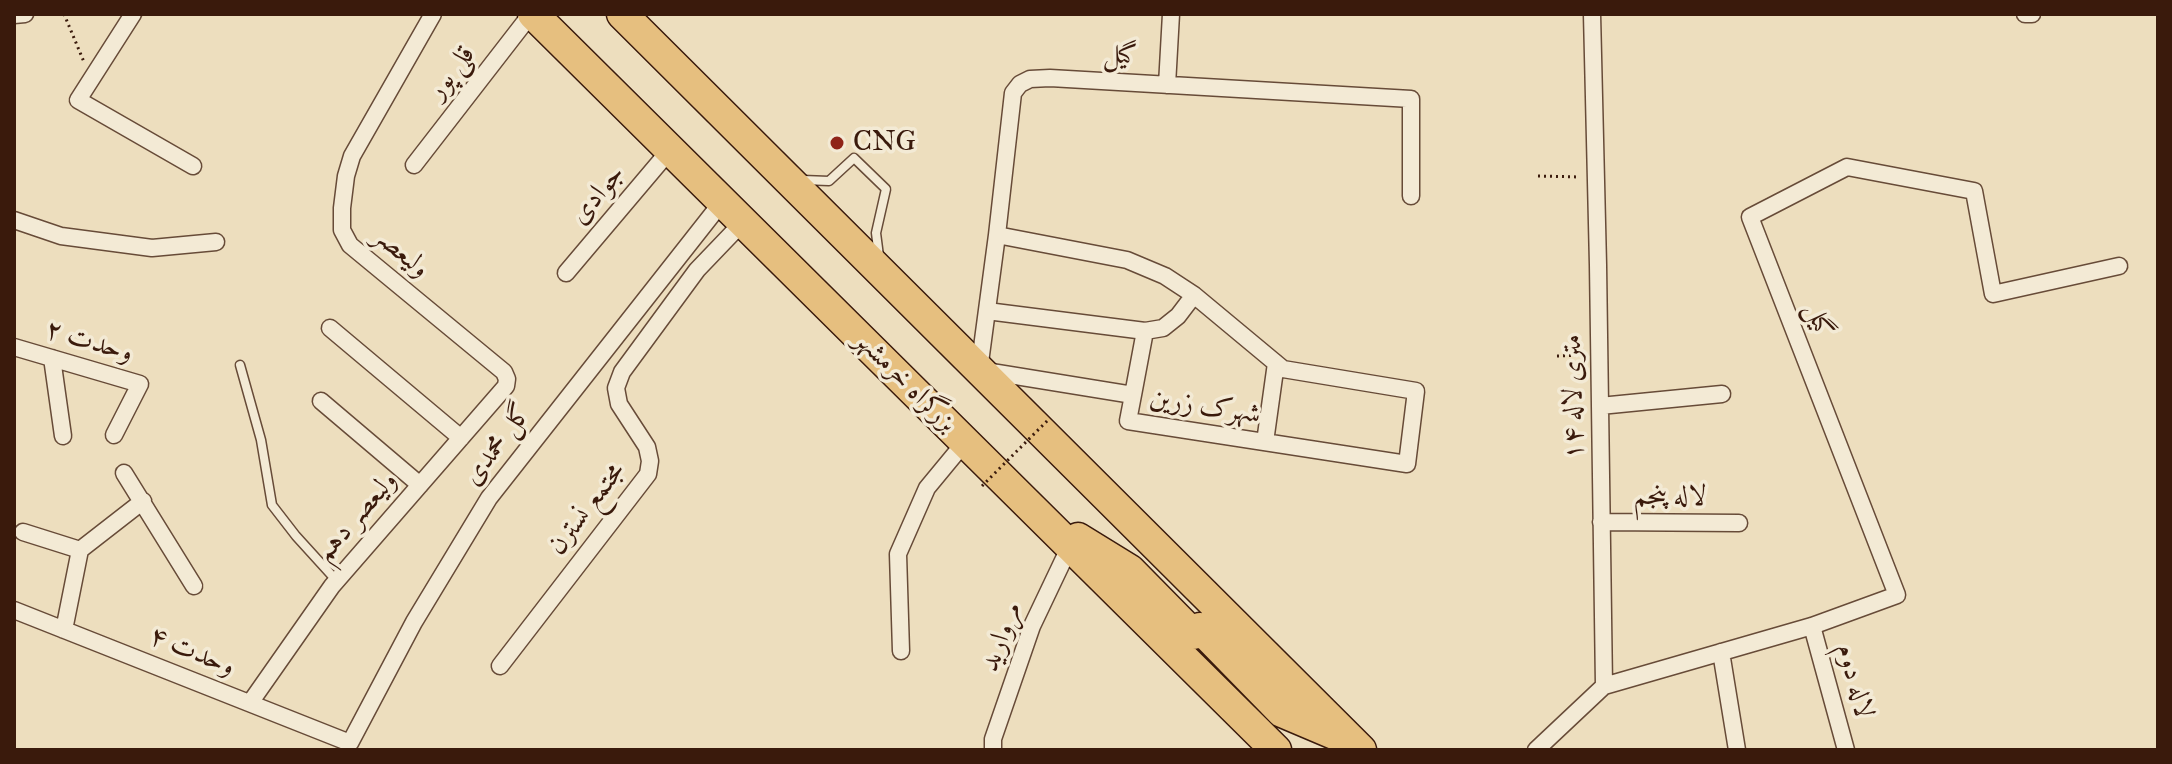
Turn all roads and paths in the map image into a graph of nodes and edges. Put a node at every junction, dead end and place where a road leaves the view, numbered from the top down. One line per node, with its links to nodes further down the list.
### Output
1 (25, 14): 9 (street)
2 (64, 14): 10 (path)
3 (133, 14): 10 (street)
4 (433, 14): 37 (street, ولیعصر)
5 (532, 14): 12 (highway, بزرگراه خرمشهر); 13 (street, قلی پور)
6 (622, 14): 17 (highway, بزرگراه خرمشهر)
7 (1171, 14): 11 (street)
8 (1592, 14): 16 (street, ۱۴ متری لاله)
9 (14, 15)
10 (91, 80): 14 (street)
11 (1167, 85): 18 (street, گیل); 21 (street, گیل)
12 (670, 150): 19 (highway, بزرگراه خرمشهر); 24 (street, جوادی)
13 (414, 165)
14 (193, 166)
15 (1538, 176): 16 (path)
16 (1596, 177): 31 (street, ۱۴ متری لاله)
17 (788, 180): 25 (highway, بزرگراه خرمشهر); 25 (lane)
18 (1411, 196)
19 (733, 212): 46 (highway, بزرگراه خرمشهر); 66 (street, مجتمع نسترن); 69 (street, گل محمدی)
20 (14, 220): 22 (street)
21 (997, 235): 26 (street, شهرک زرین); 27 (street, گیل)
22 (216, 242)
23 (2119, 266): 61 (street, گیل)
24 (566, 273)
25 (882, 273): 36 (highway, بزرگراه خرمشهر)
26 (1194, 295): 29 (street); 34 (street, شهرک زرین)
27 (987, 311): 29 (street); 36 (street, گیل)
28 (330, 328): 45 (street)
29 (1145, 331): 39 (street)
30 (14, 347): 33 (street, وحدت ۲)
31 (1599, 353): 32 (path); 41 (street, ۱۴ متری لاله)
32 (1557, 356)
33 (52, 358): 43 (street, وحدت ۲); 44 (street)
34 (1276, 363): 47 (street); 47 (street, شهرک زرین)
35 (240, 365): 58 (lane)
36 (979, 370): 39 (street, شهرک زرین); 63 (highway, بزرگراه خرمشهر)
37 (504, 372): 45 (street, ولیعصر دهم)
38 (1722, 394): 41 (street)
39 (1133, 395): 47 (street, شهرک زرین)
40 (321, 401): 49 (street)
41 (1600, 406): 53 (street, ۱۴ متری لاله)
42 (1050, 418): 50 (path, bridge)
43 (114, 435)
44 (63, 436)
45 (461, 438): 49 (street, ولیعصر دهم)
46 (965, 442): 52 (highway, بزرگراه خرمشهر); 64 (street)
47 (1265, 442)
48 (124, 473): 51 (street)
49 (420, 485): 58 (street, ولیعصر دهم)
50 (982, 486)
51 (143, 501): 57 (street); 59 (street)
52 (1041, 517): 56 (highway, بزرگراه خرمشهر); 63 (highway)
53 (1601, 522): 54 (street, لاله پنجم); 67 (street, ۱۴ متری لاله)
54 (1739, 523)
55 (23, 532): 57 (street)
56 (1070, 546): 63 (highway, بزرگراه خرمشهر); 71 (street, مروارید)
57 (80, 550): 62 (street)
58 (337, 581): 68 (street, ولیعصر دهم)
59 (194, 586)
60 (14, 610): 62 (street, وحدت ۴)
61 (1812, 626): 65 (street, گیل); 75 (street, لاله دوم)
62 (64, 630): 68 (street, وحدت ۴)
63 (1197, 630): 70 (highway, بزرگراه خرمشهر); 72 (highway, بزرگراه خرمشهر)
64 (901, 651)
65 (1721, 652): 67 (street, گیل); 74 (street)
66 (500, 666)
67 (1604, 686): 73 (street)
68 (250, 703): 69 (street, وحدت ۴)
69 (350, 743)
70 (1357, 746)
71 (993, 750)
72 (1276, 750)
73 (1536, 750)
74 (1737, 750)
75 (1846, 750)

